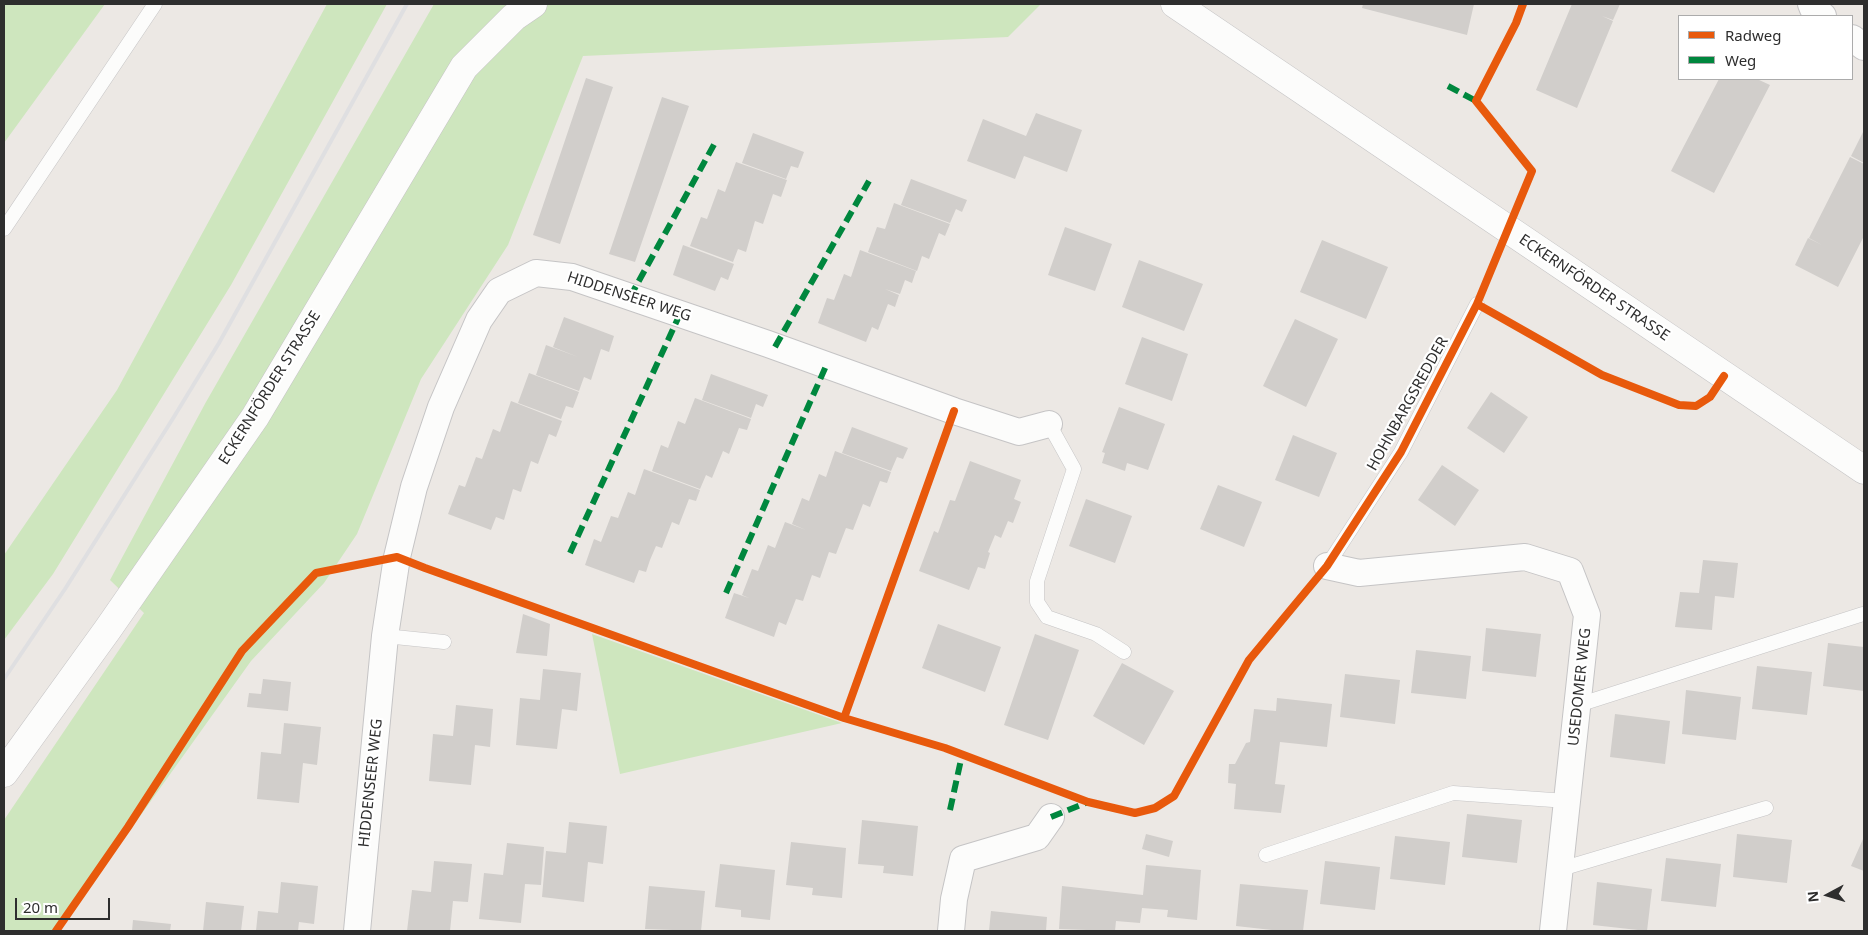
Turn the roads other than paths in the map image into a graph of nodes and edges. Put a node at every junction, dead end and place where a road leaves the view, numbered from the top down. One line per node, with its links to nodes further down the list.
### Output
1 (155, 4): 8 (lane)
2 (533, 4): 18 (street, ECKERNFÖRDER STRASSE)
3 (1175, 4): 11 (street, ECKERNFÖRDER STRASSE)
4 (1811, 4): 5 (street)
5 (1822, 15)
6 (1853, 39): 7 (street)
7 (1864, 47)
8 (4, 229)
9 (1477, 304): 12 (lane, HOHNBARGSREDDER)
10 (1049, 424): 14 (street, HIDDENSEER WEG); 16 (lane)
11 (1864, 470)
12 (1327, 566): 17 (street, USEDOMER WEG)
13 (1863, 614): 17 (lane)
14 (385, 636): 15 (lane); 24 (street, HIDDENSEER WEG)
15 (444, 642)
16 (1124, 652)
17 (1578, 705): 19 (street, USEDOMER WEG)
18 (4, 773)
19 (1567, 801): 22 (lane); 23 (street, USEDOMER WEG)
20 (1766, 808): 23 (lane)
21 (1051, 816): 25 (street)
22 (1266, 855)
23 (1561, 868): 26 (street, USEDOMER WEG)
24 (357, 931)
25 (951, 931)
26 (1553, 931)

